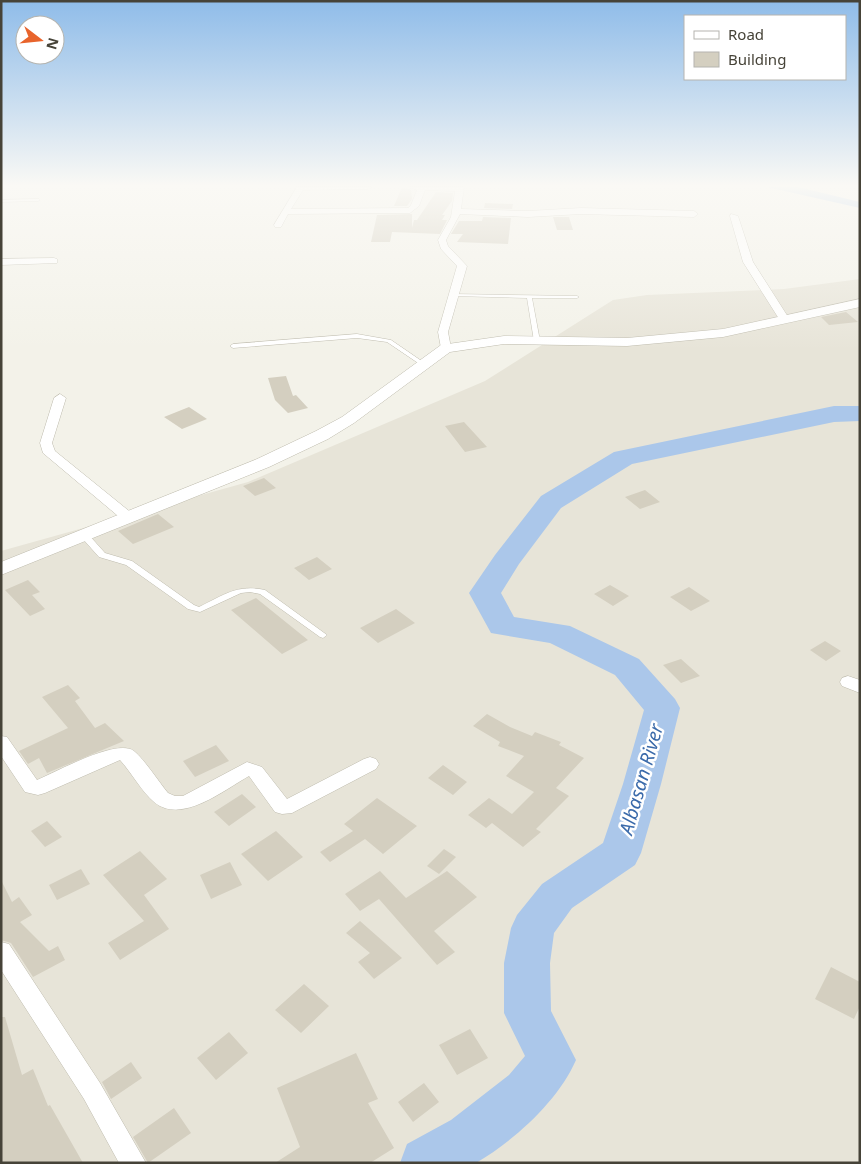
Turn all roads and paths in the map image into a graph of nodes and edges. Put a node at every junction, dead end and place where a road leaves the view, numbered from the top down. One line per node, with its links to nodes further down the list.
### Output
1 (442, 241): 5 (street)
2 (742, 241): 9 (street)
3 (54, 261): 4 (street)
4 (1, 262)
5 (454, 295): 6 (lane); 12 (street)
6 (529, 297): 7 (lane); 10 (lane)
7 (577, 297)
8 (860, 303): 9 (street)
9 (785, 320): 10 (street)
10 (537, 340): 12 (street)
11 (233, 346): 13 (lane)
12 (446, 348): 13 (street)
13 (423, 364): 15 (street)
14 (60, 398): 15 (street)
15 (129, 518): 16 (street)
16 (85, 536): 17 (street); 18 (lane)
17 (1, 569)
18 (323, 635)
19 (1, 742): 20 (street)
20 (370, 764)
21 (1, 951): 22 (street)
22 (133, 1163)

